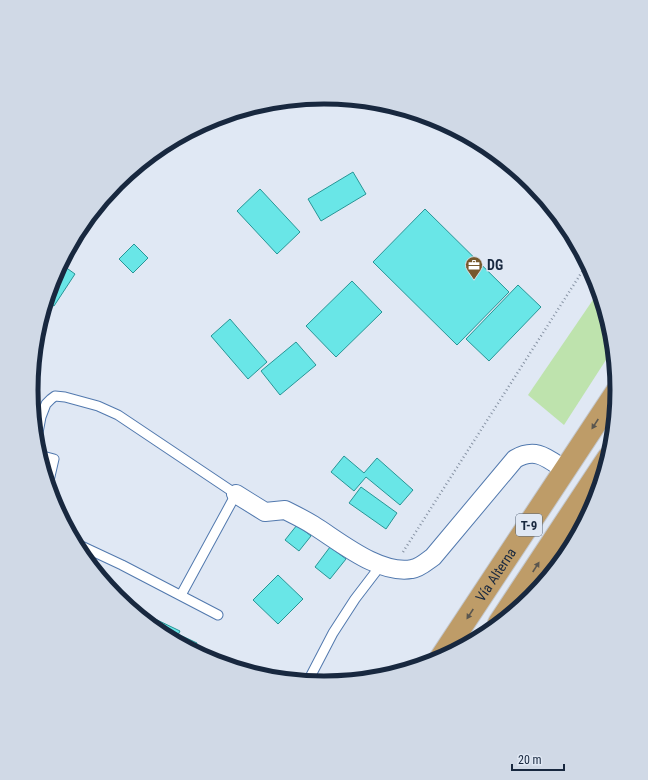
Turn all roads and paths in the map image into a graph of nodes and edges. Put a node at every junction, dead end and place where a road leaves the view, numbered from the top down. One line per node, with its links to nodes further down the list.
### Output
1 (584, 271): 10 (path)
2 (609, 403): 5 (highway, Vía Alterna / T-9, one-way to 5)
3 (40, 423): 8 (lane)
4 (46, 457): 6 (lane)
5 (565, 470): 10 (street); 14 (highway, Vía Alterna / T-9, one-way to 14)
6 (51, 474)
7 (597, 475): 12 (highway, T-9, one-way to 7)
8 (236, 494): 10 (street); 11 (lane)
9 (85, 548): 11 (lane)
10 (387, 567): 15 (lane)
11 (181, 595): 13 (lane)
12 (509, 609)
13 (218, 615)
14 (447, 648)
15 (311, 675)

